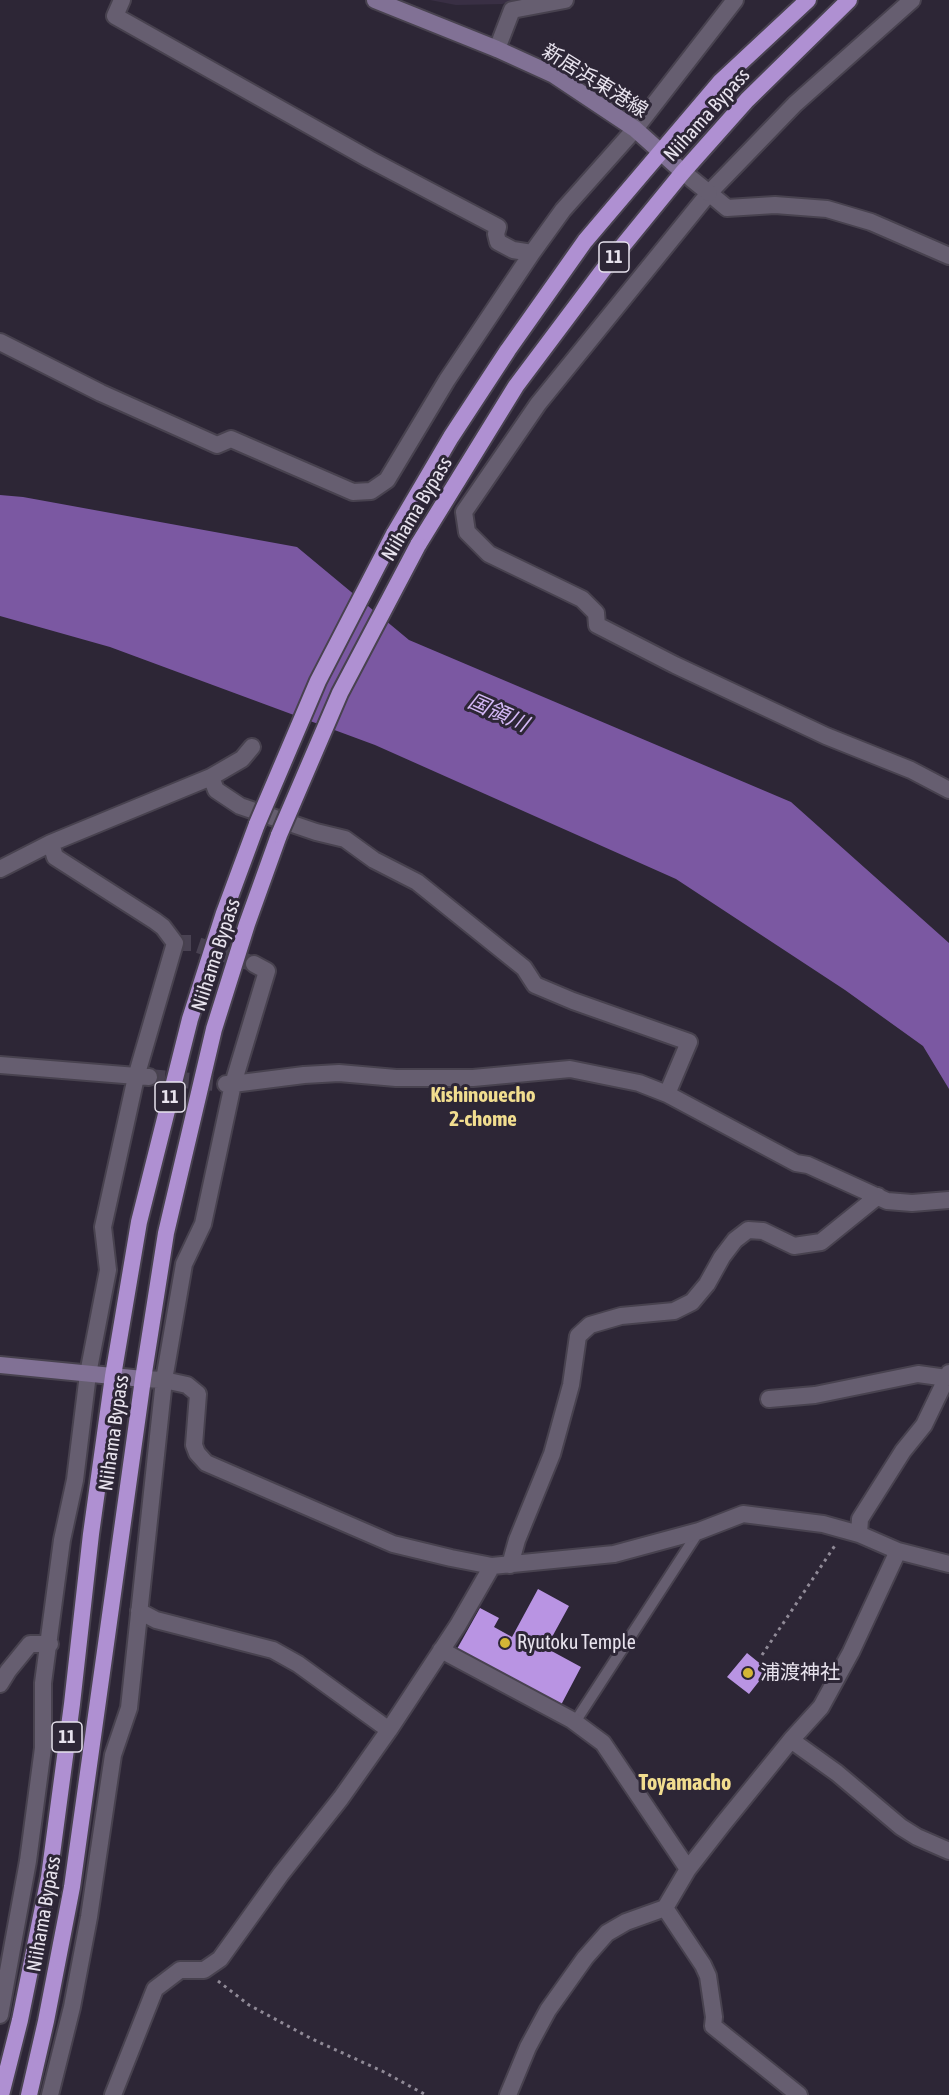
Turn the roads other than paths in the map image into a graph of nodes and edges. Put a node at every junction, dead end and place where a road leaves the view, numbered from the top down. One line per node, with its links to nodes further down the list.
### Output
1 (122, 0): 13 (street)
2 (375, 0): 8 (main road, 新居浜東港線)
3 (566, 0): 8 (street)
4 (735, 0): 9 (street)
5 (807, 0): 10 (highway, Niihama Bypass / 11)
6 (849, 0): 11 (highway, Niihama Bypass / 11)
7 (912, 0): 12 (street)
8 (497, 49): 9 (main road, 新居浜東港線)
9 (635, 129): 10 (main road, 新居浜東港線); 13 (street)
10 (661, 151): 11 (main road, 新居浜東港線); 31 (highway, Niihama Bypass / 11, bridge)
11 (683, 172): 12 (street); 32 (highway, Niihama Bypass / 11, bridge)
12 (709, 193): 14 (street); 18 (street)
13 (532, 253): 15 (street)
14 (949, 256)
15 (0, 342)
16 (252, 747): 17 (street)
17 (210, 777): 19 (street); 25 (street)
18 (949, 790)
19 (51, 843): 20 (street); 23 (street)
20 (0, 869)
21 (254, 964): 24 (street)
22 (0, 1065): 23 (street)
23 (142, 1077): 29 (street)
24 (230, 1084): 25 (street); 33 (street)
25 (668, 1094): 26 (street)
26 (878, 1196): 27 (street); 39 (street)
27 (949, 1200)
28 (0, 1365): 29 (main road)
29 (88, 1374): 31 (main road); 42 (street)
30 (948, 1375): 34 (street); 36 (street)
31 (113, 1376): 32 (main road); 52 (highway, Niihama Bypass / 11)
32 (143, 1379): 33 (street); 53 (highway, Niihama Bypass / 11)
33 (164, 1380): 40 (street); 41 (street)
34 (769, 1398)
35 (699, 1531): 36 (street); 39 (street); 45 (lane)
36 (852, 1532): 37 (street)
37 (898, 1551): 38 (street); 47 (street)
38 (949, 1564)
39 (510, 1565): 40 (street)
40 (492, 1566): 43 (street)
41 (139, 1611): 46 (street); 54 (street)
42 (50, 1644): 44 (street); 51 (street)
43 (441, 1650): 45 (street); 46 (street)
44 (0, 1684)
45 (575, 1722): 49 (street)
46 (389, 1730): 55 (street)
47 (791, 1740): 48 (street); 49 (street)
48 (949, 1851)
49 (688, 1869): 50 (street)
50 (665, 1908): 56 (street); 57 (street)
51 (0, 2015)
52 (2, 2095)
53 (29, 2095)
54 (50, 2095)
55 (113, 2095)
56 (508, 2095)
57 (800, 2095)

